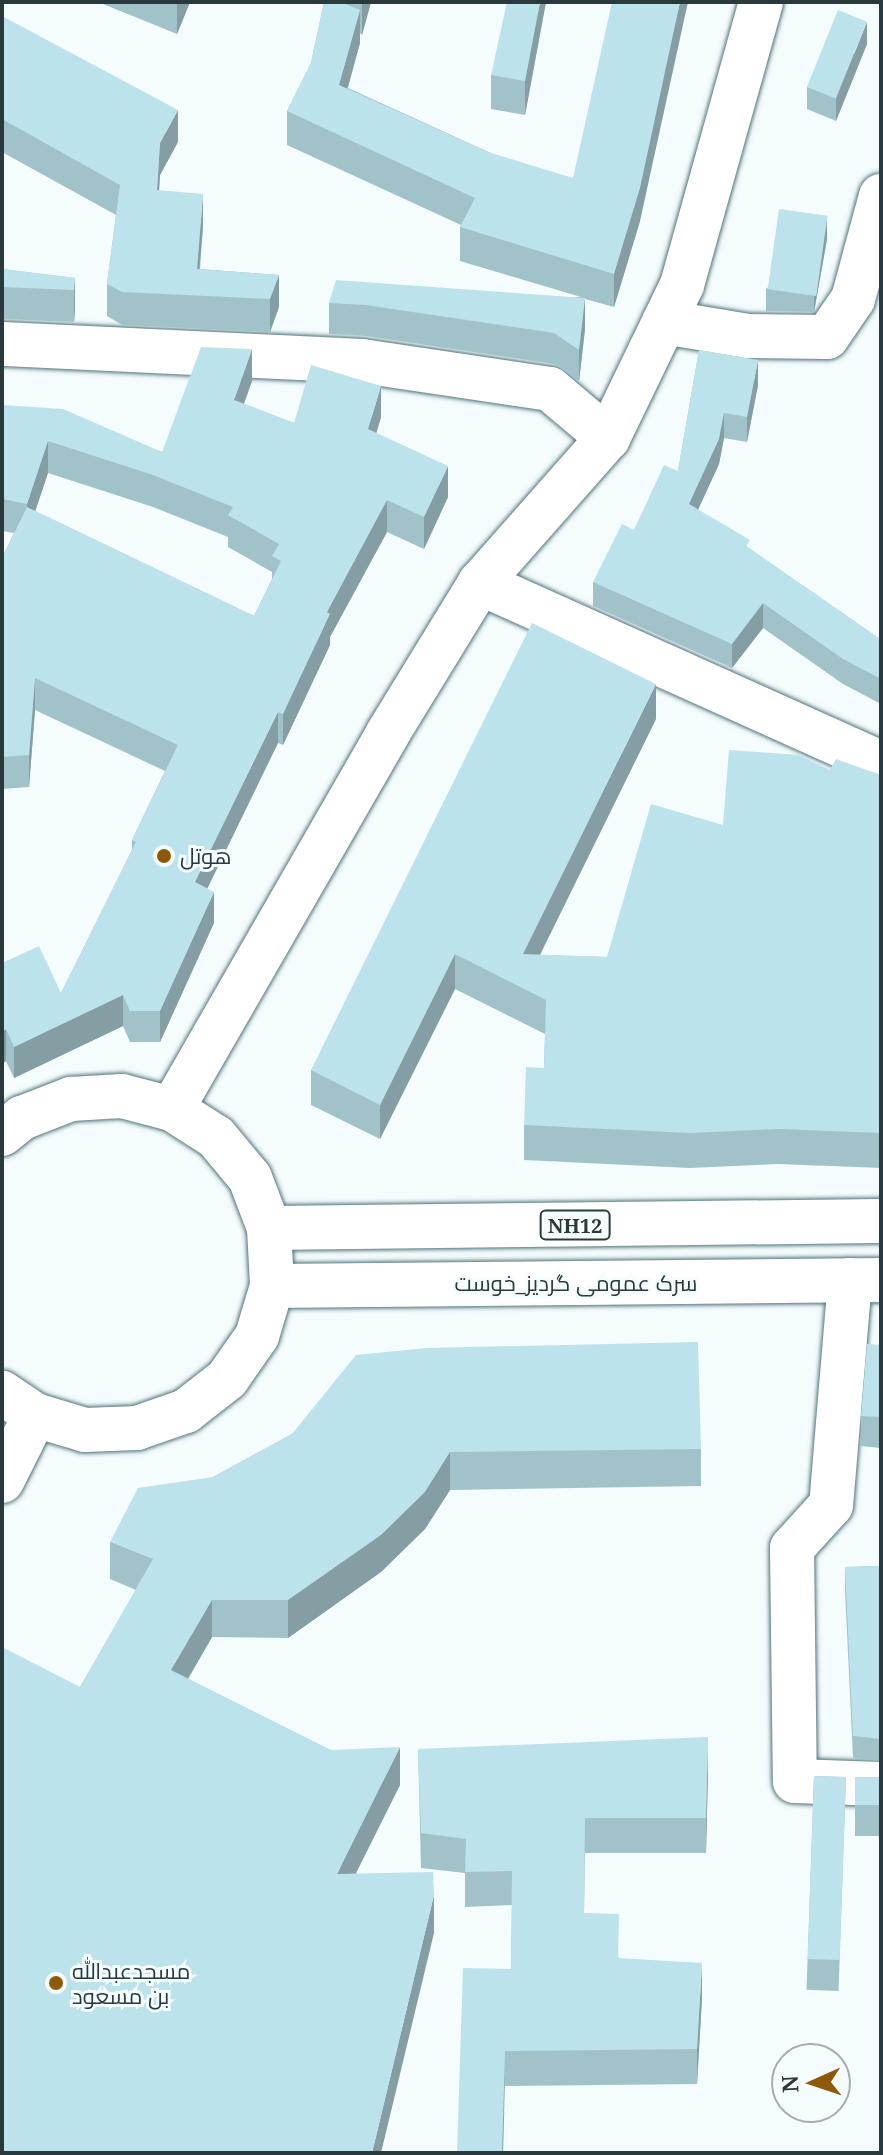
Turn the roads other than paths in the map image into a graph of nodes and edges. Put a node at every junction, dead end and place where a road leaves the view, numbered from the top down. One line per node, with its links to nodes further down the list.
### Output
1 (761, 2): 3 (main road)
2 (881, 196): 3 (main road)
3 (664, 322): 5 (main road)
4 (2, 344): 5 (main road)
5 (608, 438): 6 (main road)
6 (480, 583): 7 (main road); 8 (main road)
7 (881, 763)
8 (172, 1109): 9 (main road); 11 (main road)
9 (2, 1134)
10 (881, 1221): 11 (main road, NH12)
11 (269, 1228): 13 (main road)
12 (866, 1280): 13 (main road, سرک عمومی گردیز_خوست); 16 (main road)
13 (272, 1286): 14 (main road)
14 (18, 1404): 15 (main road)
15 (2, 1481)
16 (881, 1784)

